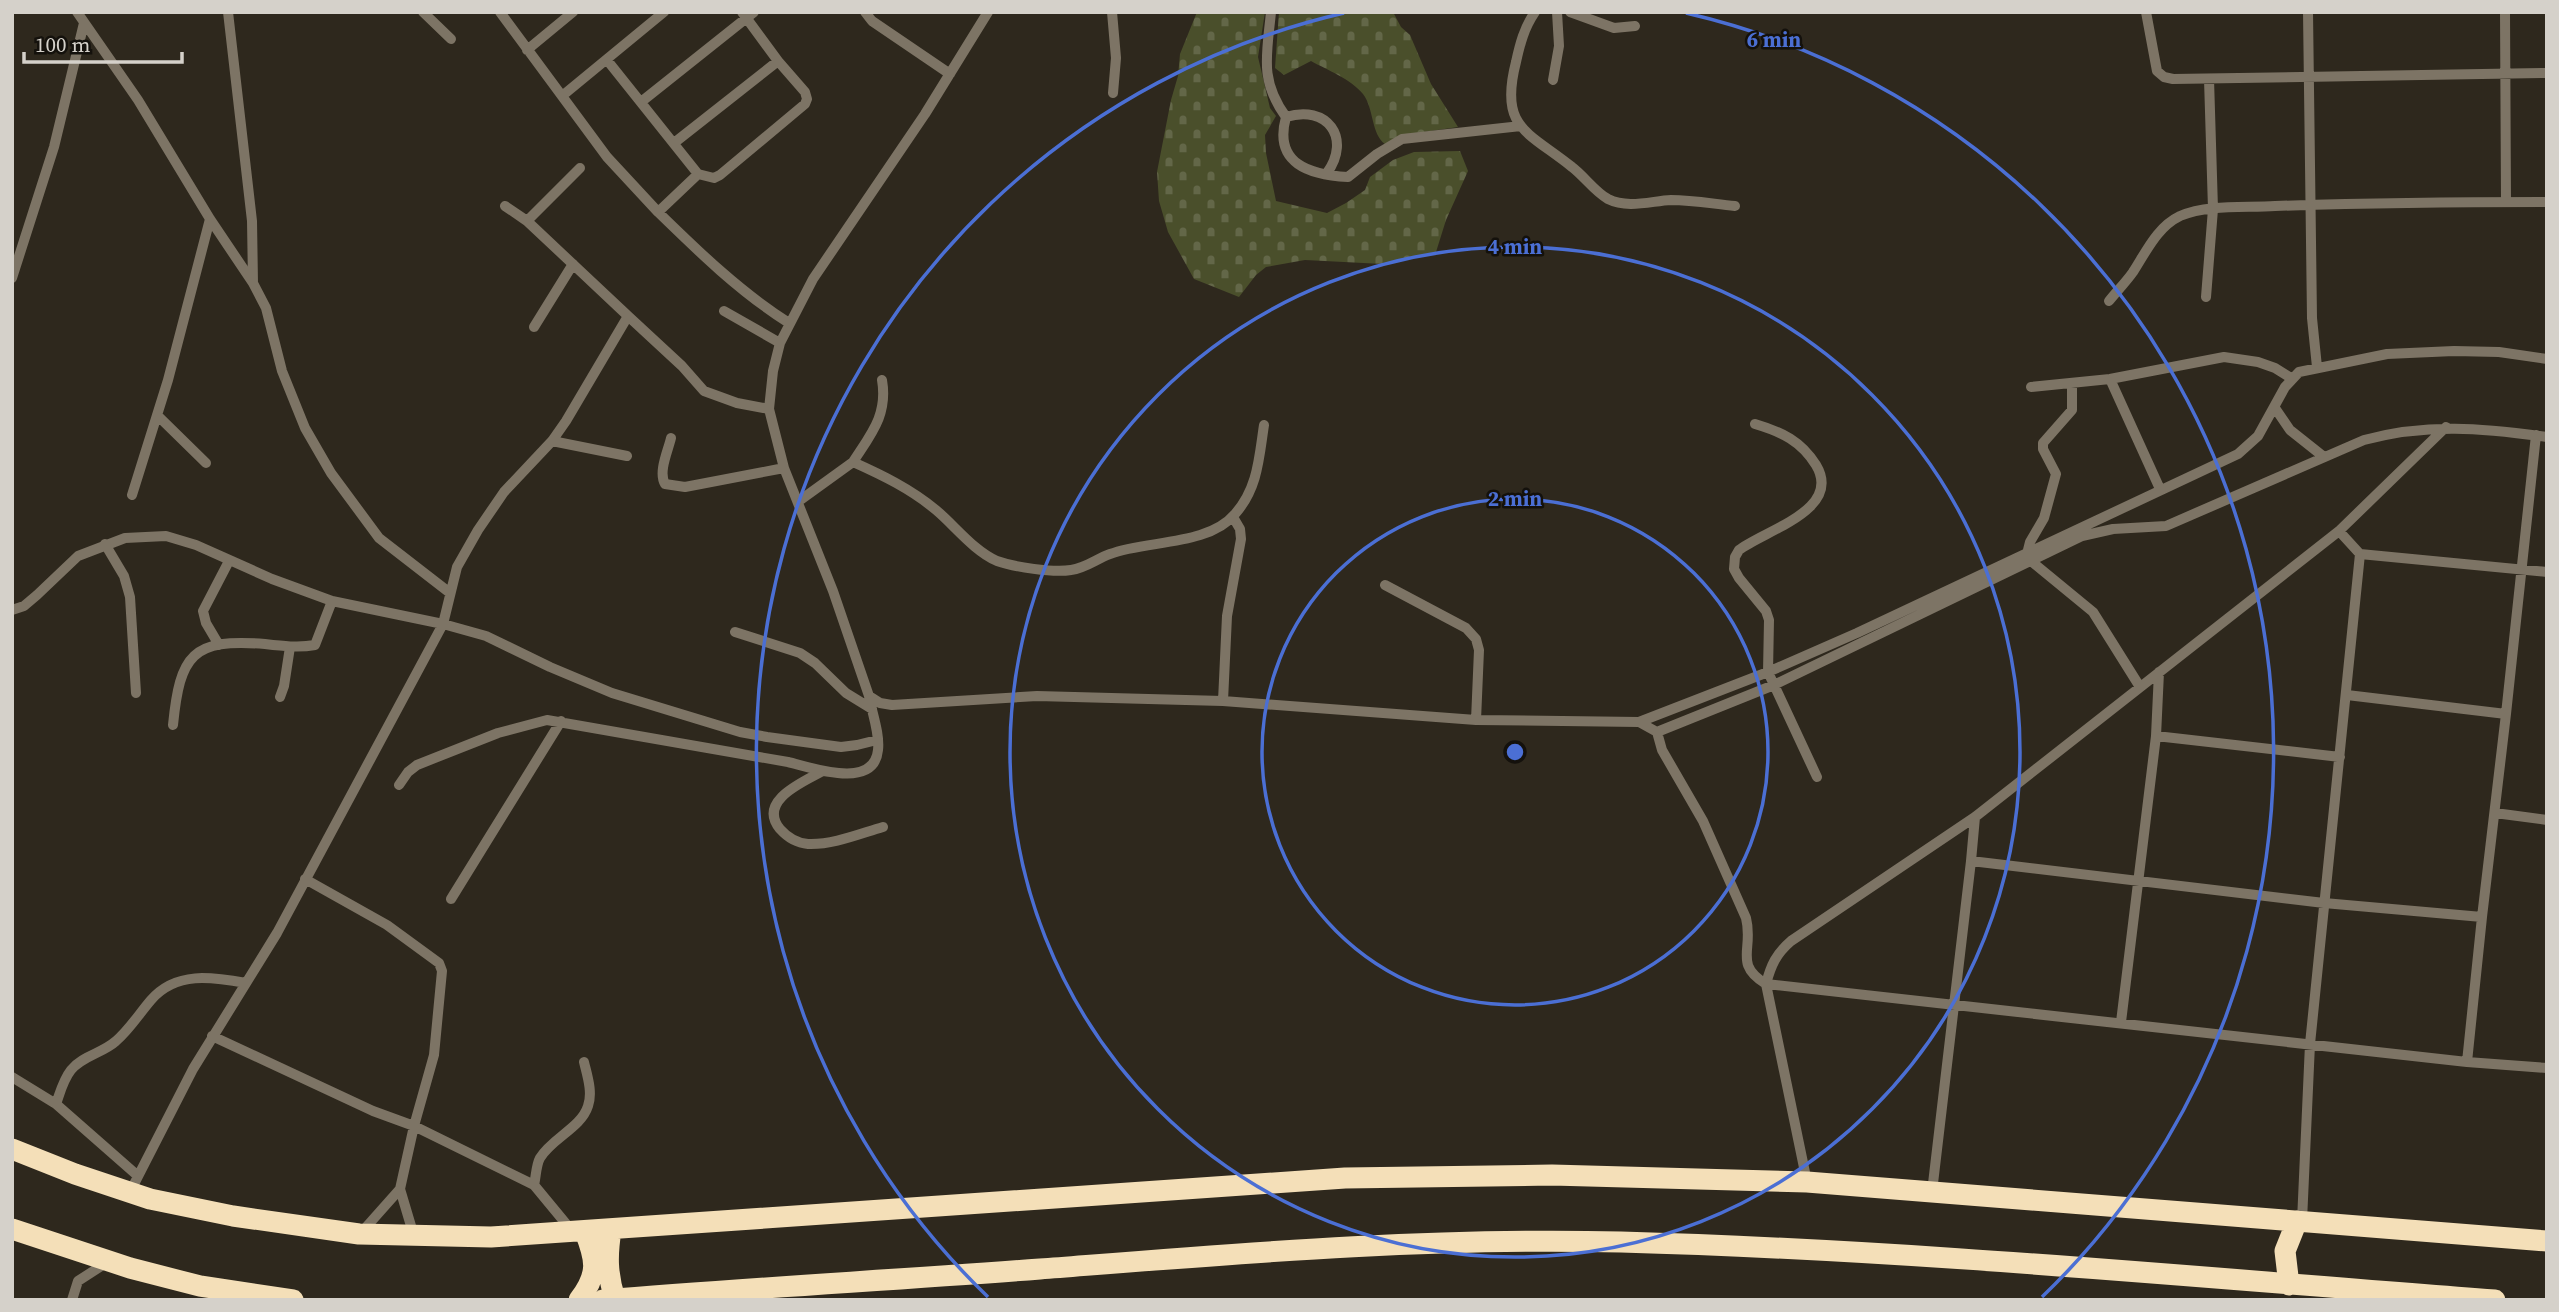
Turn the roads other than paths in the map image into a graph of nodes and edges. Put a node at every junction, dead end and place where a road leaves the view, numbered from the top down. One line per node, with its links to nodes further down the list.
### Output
1 (77, 12): 18 (street)
2 (228, 12): 50 (street)
3 (423, 12): 20 (street)
4 (500, 12): 21 (street)
5 (573, 12): 21 (street)
6 (664, 12): 22 (street)
7 (865, 12): 24 (street)
8 (988, 12): 24 (street)
9 (1112, 12): 30 (street)
10 (1271, 12): 33 (street)
11 (1535, 12): 34 (street)
12 (1557, 12): 29 (street)
13 (1570, 12): 19 (street)
14 (2146, 12): 28 (street)
15 (2308, 12): 27 (street)
16 (2505, 12): 25 (street)
17 (748, 14): 23 (street); 32 (street)
18 (84, 23): 46 (street); 49 (street)
19 (1635, 26)
20 (451, 39)
21 (527, 50): 31 (street)
22 (607, 60): 31 (street); 32 (street)
23 (778, 61): 35 (street); 38 (street)
24 (950, 74): 55 (street)
25 (2506, 74): 26 (street); 27 (street); 39 (street)
26 (2547, 74)
27 (2308, 77): 28 (street); 41 (street)
28 (2209, 79): 44 (street)
29 (1553, 80)
30 (1113, 93)
31 (562, 96): 45 (street)
32 (641, 102): 35 (street)
33 (1286, 117): 37 (street); 37 (street)
34 (1521, 126): 37 (street); 43 (street)
35 (674, 143): 38 (street)
36 (580, 168): 47 (street)
37 (1327, 173)
38 (698, 174): 45 (street)
39 (2506, 202): 40 (street); 41 (street)
40 (2547, 202)
41 (2311, 205): 44 (street); 59 (street)
42 (505, 206): 47 (street)
43 (1735, 206)
44 (2213, 209): 51 (street); 52 (street)
45 (658, 212): 55 (street)
46 (209, 219): 50 (street); 67 (street)
47 (527, 221): 48 (street)
48 (573, 264): 54 (street); 56 (street)
49 (12, 278)
50 (253, 283): 91 (street)
51 (2206, 298)
52 (2109, 301)
53 (724, 311): 57 (street)
54 (628, 316): 66 (street); 73 (street)
55 (789, 323): 57 (street)
56 (534, 327)
57 (780, 343): 66 (street)
58 (2547, 359): 59 (street)
59 (2317, 367): 60 (street)
60 (2291, 378): 61 (street); 65 (street)
61 (2110, 379): 63 (street); 79 (street)
62 (882, 380): 76 (street)
63 (2072, 383): 64 (street); 86 (street)
64 (2031, 387)
65 (2275, 408): 75 (street); 79 (street)
66 (769, 409): 78 (street)
67 (157, 415): 77 (street); 80 (street)
68 (1755, 424): 98 (street)
69 (1264, 425): 82 (street)
70 (2446, 427): 71 (street); 75 (street); 83 (street)
71 (2542, 436): 88 (street)
72 (671, 438): 78 (street)
73 (552, 440): 74 (street); 91 (street)
74 (627, 456)
75 (2324, 457): 86 (street)
76 (853, 462): 81 (street); 82 (street)
77 (206, 463)
78 (784, 468): 81 (street)
79 (2160, 489): 86 (street)
80 (132, 495)
81 (799, 502): 105 (street)
82 (1233, 517): 106 (street)
83 (2339, 530): 85 (street); 99 (street)
84 (105, 544): 87 (street); 93 (street); 102 (street)
85 (2360, 554): 88 (street); 103 (street)
86 (2030, 556): 98 (street); 100 (street); 101 (street)
87 (229, 561): 92 (street); 96 (street)
88 (2522, 569): 89 (street); 108 (street)
89 (2547, 572)
90 (1385, 585): 109 (street)
91 (450, 593): 94 (street)
92 (332, 601): 94 (street); 97 (street)
93 (12, 610)
94 (443, 624): 115 (street); 125 (street)
95 (735, 632): 107 (street)
96 (219, 645): 97 (street); 112 (street)
97 (290, 646): 104 (street)
98 (1768, 672): 100 (street); 111 (street)
99 (2160, 672): 101 (street); 114 (street)
100 (1774, 685): 113 (street); 118 (street)
101 (2140, 687): 121 (street)
102 (136, 693)
103 (2347, 695): 108 (street); 116 (street)
104 (279, 696)
105 (869, 696): 106 (street); 107 (street)
106 (1223, 701): 109 (street)
107 (872, 709): 115 (street)
108 (2506, 714): 120 (street)
109 (1476, 720): 111 (street)
110 (561, 721): 117 (street); 119 (street); 127 (street)
111 (1639, 722): 113 (street)
112 (173, 725)
113 (1657, 732): 131 (street)
114 (2156, 736): 116 (street); 126 (street)
115 (877, 740): 117 (street)
116 (2340, 757): 128 (street)
117 (821, 772): 123 (street)
118 (1817, 777)
119 (399, 785)
120 (2495, 813): 122 (street); 129 (street)
121 (1975, 817): 124 (street); 131 (street)
122 (2547, 820)
123 (883, 827)
124 (1971, 861): 126 (street); 132 (street)
125 (305, 879): 130 (street); 141 (street)
126 (2140, 880): 128 (street); 133 (street)
127 (451, 899)
128 (2324, 903): 129 (street); 135 (street)
129 (2482, 917): 137 (street)
130 (246, 983): 134 (street); 140 (street)
131 (1766, 984): 132 (street); 143 (street)
132 (1955, 1005): 133 (street); 147 (street)
133 (2121, 1022): 135 (street)
134 (212, 1036): 141 (street); 144 (street)
135 (2309, 1044): 137 (street); 148 (street)
136 (584, 1062): 145 (street)
137 (2467, 1062): 138 (street)
138 (2547, 1068)
139 (12, 1077): 140 (street)
140 (55, 1104): 144 (street)
141 (414, 1126): 145 (street); 146 (street)
142 (12, 1149): 144 (highway)
143 (1807, 1182): 147 (highway); 150 (highway)
144 (134, 1184): 152 (highway)
145 (534, 1185): 151 (street)
146 (400, 1189): 152 (street); 153 (street)
147 (1932, 1192): 148 (highway)
148 (2299, 1221): 154 (highway); 156 (highway)
149 (12, 1229): 155 (highway)
150 (611, 1230): 151 (highway); 157 (highway)
151 (579, 1232): 153 (highway); 160 (highway)
152 (359, 1234): 153 (highway)
153 (414, 1236)
154 (2547, 1241)
155 (108, 1261): 158 (street); 159 (highway)
156 (2289, 1284): 157 (highway); 161 (highway)
157 (609, 1299)
158 (72, 1300)
159 (293, 1300)
160 (579, 1300)
161 (2495, 1300)

